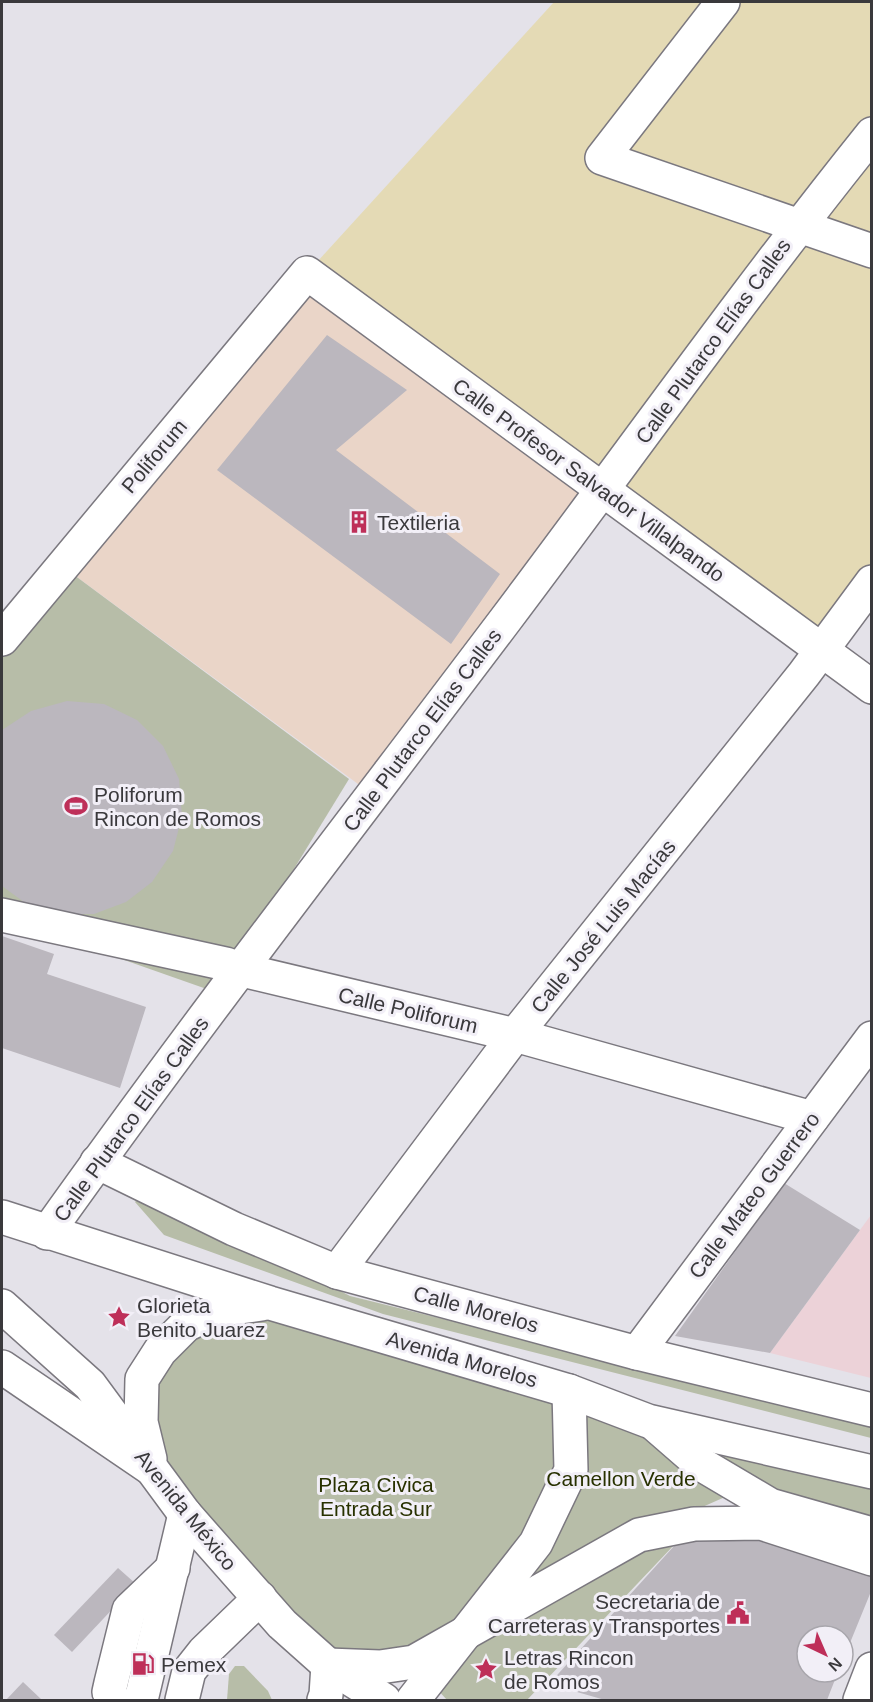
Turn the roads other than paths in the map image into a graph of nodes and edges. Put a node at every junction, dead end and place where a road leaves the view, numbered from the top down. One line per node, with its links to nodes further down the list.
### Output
1 (723, 2): 3 (street)
2 (872, 134): 3 (street, Calle Plutarco Elías Calles)
3 (797, 227): 4 (street); 6 (street, Calle Plutarco Elías Calles)
4 (872, 251)
5 (307, 273): 6 (street, Calle Profesor Salvador Villalpando); 8 (street, Poliforum)
6 (603, 490): 9 (street, Calle Profesor Salvador Villalpando); 12 (street, Calle Plutarco Elías Calles)
7 (872, 582): 9 (street, Calle José Luis Macías)
8 (2, 639)
9 (821, 651): 10 (street, Calle Profesor Salvador Villalpando); 13 (street, Calle José Luis Macías)
10 (872, 687)
11 (2, 915): 12 (street, Calle Poliforum)
12 (242, 970): 13 (street, Calle Poliforum); 16 (street, Calle Plutarco Elías Calles)
13 (515, 1035): 15 (street, Calle Poliforum); 19 (street, Calle José Luis Macías)
14 (872, 1038): 15 (street, Calle Mateo Guerrero)
15 (812, 1118): 22 (street, Calle Mateo Guerrero)
16 (97, 1162): 18 (street, Calle Plutarco Elías Calles); 19 (street, Calle Morelos)
17 (2, 1218): 18 (street)
18 (47, 1233): 20 (street)
19 (337, 1272): 22 (street, Calle Morelos)
20 (270, 1303): 24 (street, Avenida Morelos); 27 (street)
21 (2, 1306): 27 (street, Avenida México)
22 (637, 1353): 25 (street, Calle Morelos)
23 (2, 1367): 27 (street)
24 (569, 1391): 26 (street, Avenida Morelos); 35 (street)
25 (872, 1410)
26 (653, 1422): 28 (street, Avenida Morelos); 30 (street, Avenida Morelos)
27 (152, 1470): 29 (street, Avenida México)
28 (872, 1472)
29 (185, 1514): 33 (street, Avenida México); 34 (street)
30 (766, 1514): 31 (street, Avenida Morelos); 32 (street, Avenida Morelos); 35 (street, Avenida Morelos)
31 (872, 1534)
32 (872, 1559)
33 (260, 1598): 36 (street); 37 (street, Avenida México)
34 (157, 1599): 39 (street); 40 (street); 41 (street); 42 (street)
35 (468, 1631): 37 (street, Avenida Morelos); 47 (street)
36 (220, 1636): 43 (street); 44 (street)
37 (328, 1665): 45 (street); 46 (street, Avenida México)
38 (872, 1669): 48 (street)
39 (114, 1701)
40 (126, 1701)
41 (141, 1701)
42 (158, 1701)
43 (182, 1701)
44 (204, 1701)
45 (324, 1701)
46 (384, 1701)
47 (414, 1701)
48 (860, 1701)

